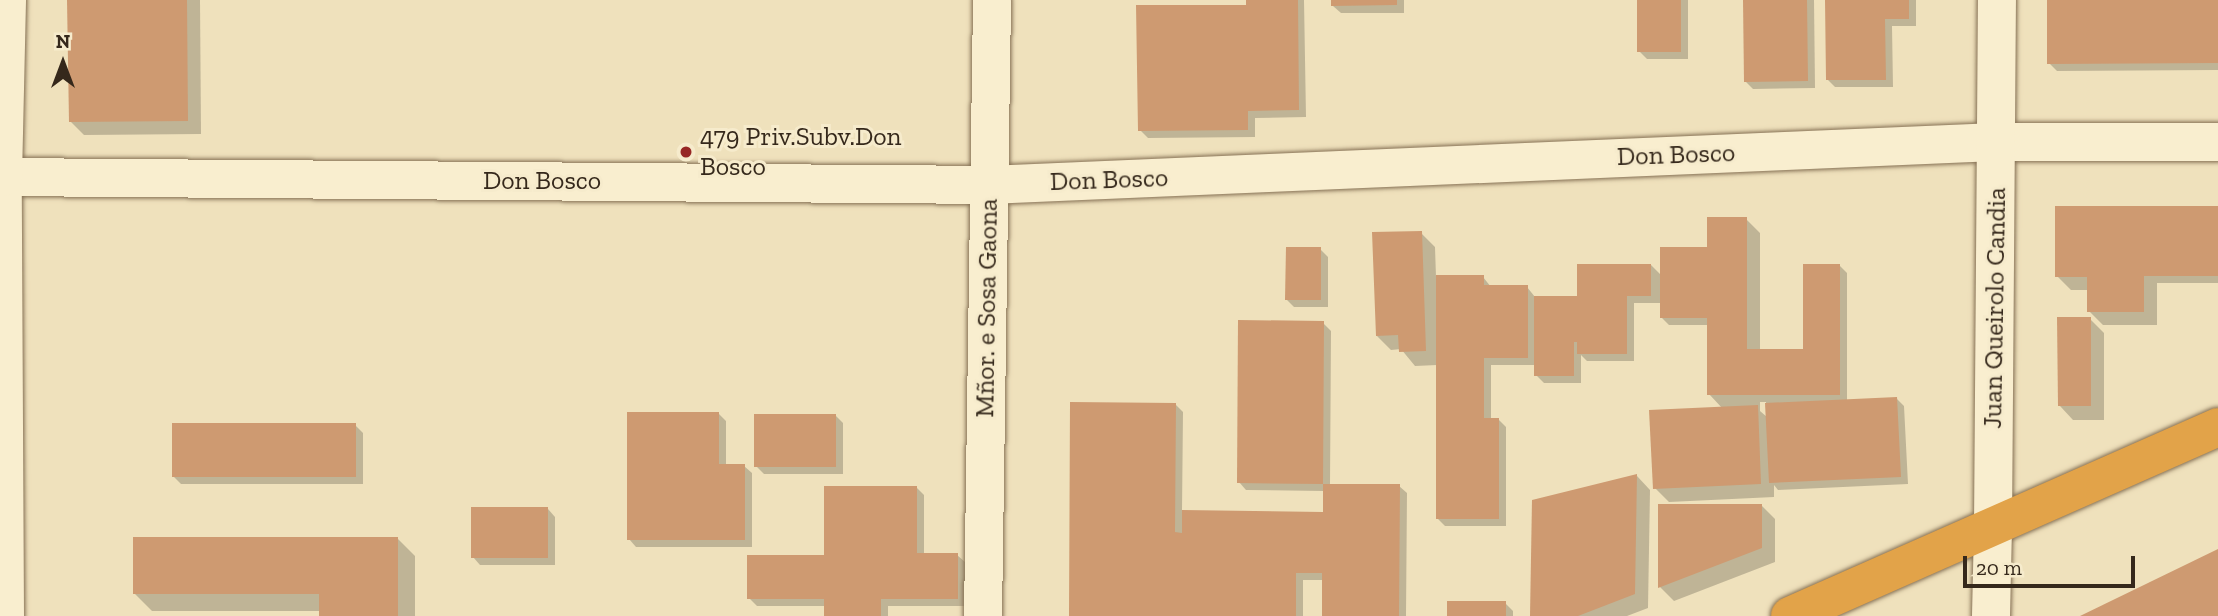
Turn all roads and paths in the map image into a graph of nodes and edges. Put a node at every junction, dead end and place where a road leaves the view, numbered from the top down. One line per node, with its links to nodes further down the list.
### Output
1 (7, 0): 6 (street)
2 (992, 0): 7 (street, Mñor. e Sosa Gaona)
3 (1997, 0): 4 (street, Juan Queirolo Candia)
4 (1997, 142): 5 (street, Don Bosco); 7 (street, Don Bosco); 9 (street, Juan Queirolo Candia)
5 (2218, 142)
6 (2, 177): 7 (street, Don Bosco); 10 (street)
7 (988, 185): 11 (street, Mñor. e Sosa Gaona)
8 (2218, 427): 9 (highway)
9 (1993, 527): 12 (highway); 13 (street, Juan Queirolo Candia)
10 (5, 616)
11 (983, 616)
12 (1790, 616)
13 (1990, 616)

